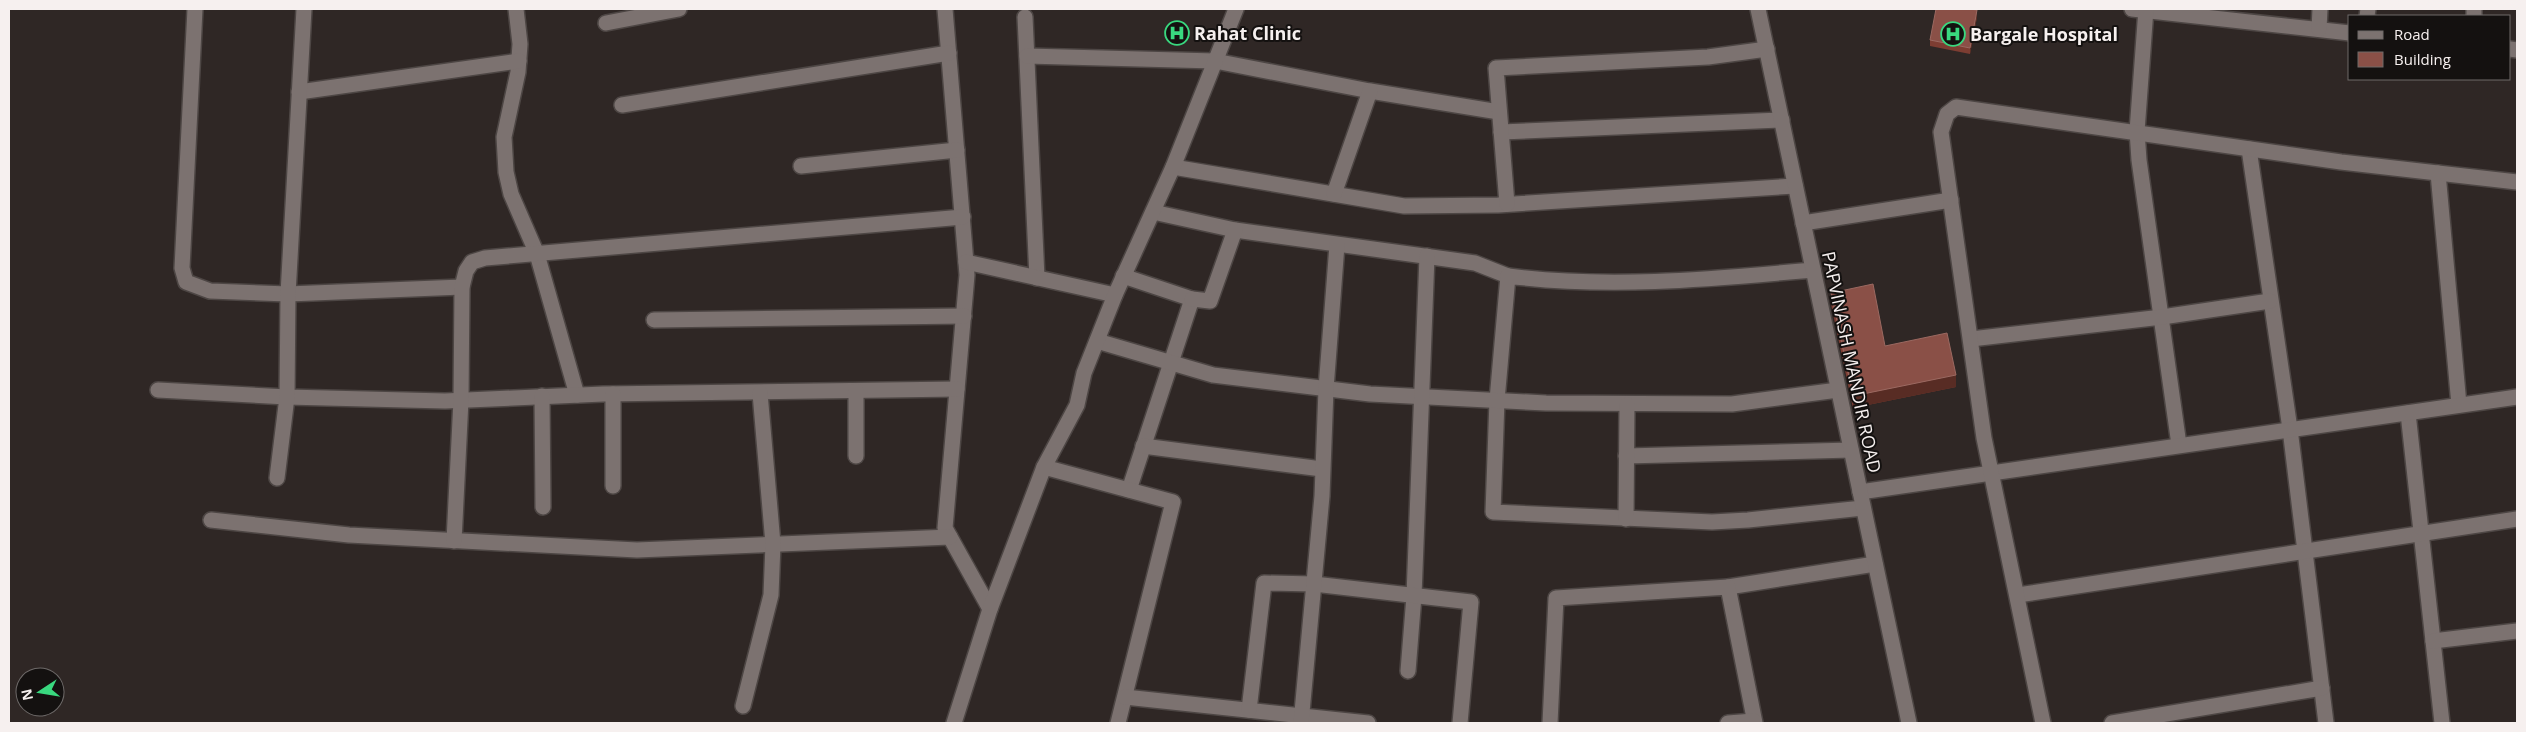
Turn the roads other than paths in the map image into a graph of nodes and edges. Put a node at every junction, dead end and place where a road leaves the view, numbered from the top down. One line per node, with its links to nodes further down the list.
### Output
1 (195, 9): 50 (street)
2 (304, 9): 21 (street)
3 (516, 9): 18 (street)
4 (679, 9): 12 (street)
5 (945, 9): 16 (street)
6 (1236, 9): 19 (street)
7 (1758, 9): 15 (street, PAPVINASH MANDIR ROAD)
8 (2142, 9): 10 (street); 26 (street)
9 (2320, 9): 13 (street)
10 (2229, 14): 13 (street)
11 (1026, 17): 17 (street)
12 (606, 23)
13 (2319, 29): 14 (street)
14 (2348, 33)
15 (1766, 49): 23 (street); 24 (street, PAPVINASH MANDIR ROAD)
16 (949, 53): 22 (street); 28 (street)
17 (1027, 56): 19 (street); 48 (street)
18 (519, 61): 21 (street); 42 (street)
19 (1215, 61): 20 (street); 30 (street)
20 (1370, 91): 23 (street); 34 (street)
21 (299, 92): 50 (street)
22 (622, 105)
23 (1499, 112): 25 (street)
24 (1782, 120): 25 (street); 33 (street, PAPVINASH MANDIR ROAD)
25 (1501, 132): 36 (street)
26 (2137, 132): 27 (street); 35 (street); 55 (street)
27 (2249, 148): 31 (street); 53 (street)
28 (957, 150): 29 (street); 38 (street)
29 (801, 166)
30 (1173, 167): 34 (street); 37 (street)
31 (2438, 173): 32 (street); 75 (street)
32 (2517, 182)
33 (1795, 186): 36 (street); 39 (street, PAPVINASH MANDIR ROAD)
34 (1334, 194): 36 (street)
35 (1951, 200): 39 (street); 57 (street)
36 (1507, 204)
37 (1153, 212): 40 (street); 46 (street)
38 (963, 217): 42 (street); 44 (street)
39 (1803, 223): 45 (street, PAPVINASH MANDIR ROAD)
40 (1235, 230): 41 (street); 52 (street)
41 (1337, 245): 43 (street); 61 (street)
42 (537, 254): 49 (street); 67 (street)
43 (1427, 256): 47 (street); 70 (street)
44 (966, 262): 48 (street); 54 (street)
45 (1813, 270): 47 (street); 63 (street, PAPVINASH MANDIR ROAD)
46 (1123, 276): 51 (street); 52 (street)
47 (1508, 276): 73 (street)
48 (1037, 278): 51 (street)
49 (462, 287): 50 (street); 72 (street)
50 (288, 294): 69 (street)
51 (1115, 295): 58 (street)
52 (1192, 298): 59 (street)
53 (2270, 300): 55 (street); 77 (street)
54 (964, 316): 56 (street); 60 (street)
55 (2162, 317): 57 (street); 78 (street)
56 (654, 320)
57 (1971, 339): 85 (street)
58 (1097, 341): 59 (street); 83 (street)
59 (1170, 363): 61 (street); 79 (street)
60 (957, 389): 64 (street); 96 (street)
61 (1326, 389): 70 (street); 84 (street)
62 (158, 390): 69 (street)
63 (1838, 390): 74 (street); 80 (street, PAPVINASH MANDIR ROAD)
64 (856, 391): 65 (street); 81 (street)
65 (760, 393): 66 (street); 98 (street)
66 (613, 394): 67 (street); 87 (street)
67 (577, 395): 68 (street)
68 (542, 396): 72 (street); 90 (street)
69 (287, 397): 72 (street); 86 (street)
70 (1421, 397): 73 (street); 104 (street)
71 (2517, 398): 75 (street)
72 (461, 400): 97 (street)
73 (1496, 400): 74 (street); 92 (street)
74 (1627, 405): 82 (street)
75 (2459, 405): 76 (street)
76 (2408, 413): 77 (street); 95 (street)
77 (2290, 429): 78 (street); 99 (street)
78 (2179, 445): 85 (street)
79 (1143, 446): 84 (street); 88 (street)
80 (1851, 450): 82 (street); 89 (street, PAPVINASH MANDIR ROAD)
81 (856, 456)
82 (1626, 456): 92 (street)
83 (1044, 468): 88 (street); 105 (street)
84 (1322, 469): 101 (street)
85 (1992, 472): 89 (street); 103 (street)
86 (277, 478)
87 (613, 486)
88 (1129, 490): 110 (street)
89 (1860, 492): 91 (street, PAPVINASH MANDIR ROAD)
90 (543, 508)
91 (1863, 508): 92 (street); 100 (street, PAPVINASH MANDIR ROAD)
92 (1626, 518)
93 (2517, 519): 95 (street)
94 (210, 520): 97 (street)
95 (2421, 534): 99 (street); 107 (street)
96 (950, 537): 98 (street); 105 (street)
97 (454, 541): 98 (street)
98 (774, 544): 111 (street)
99 (2306, 551): 103 (street); 109 (street)
100 (1875, 564): 102 (street); 122 (street, PAPVINASH MANDIR ROAD)
101 (1314, 584): 104 (street); 112 (street); 114 (street)
102 (1728, 587): 115 (street); 120 (street)
103 (2018, 595): 123 (street)
104 (1414, 596): 108 (street); 119 (street)
105 (990, 609): 116 (street)
106 (2517, 631): 107 (street)
107 (2433, 641): 126 (street)
108 (1408, 670)
109 (2322, 688): 113 (street); 125 (street)
110 (1125, 697): 112 (street); 117 (street)
111 (743, 706)
112 (1249, 710): 114 (street)
113 (2200, 716): 124 (street)
114 (1301, 720): 118 (street)
115 (1754, 722): 121 (street)
116 (954, 723)
117 (1118, 723)
118 (1368, 723)
119 (1460, 723)
120 (1550, 723)
121 (1728, 723)
122 (1909, 723)
123 (2043, 723)
124 (2112, 723)
125 (2326, 723)
126 (2442, 723)

